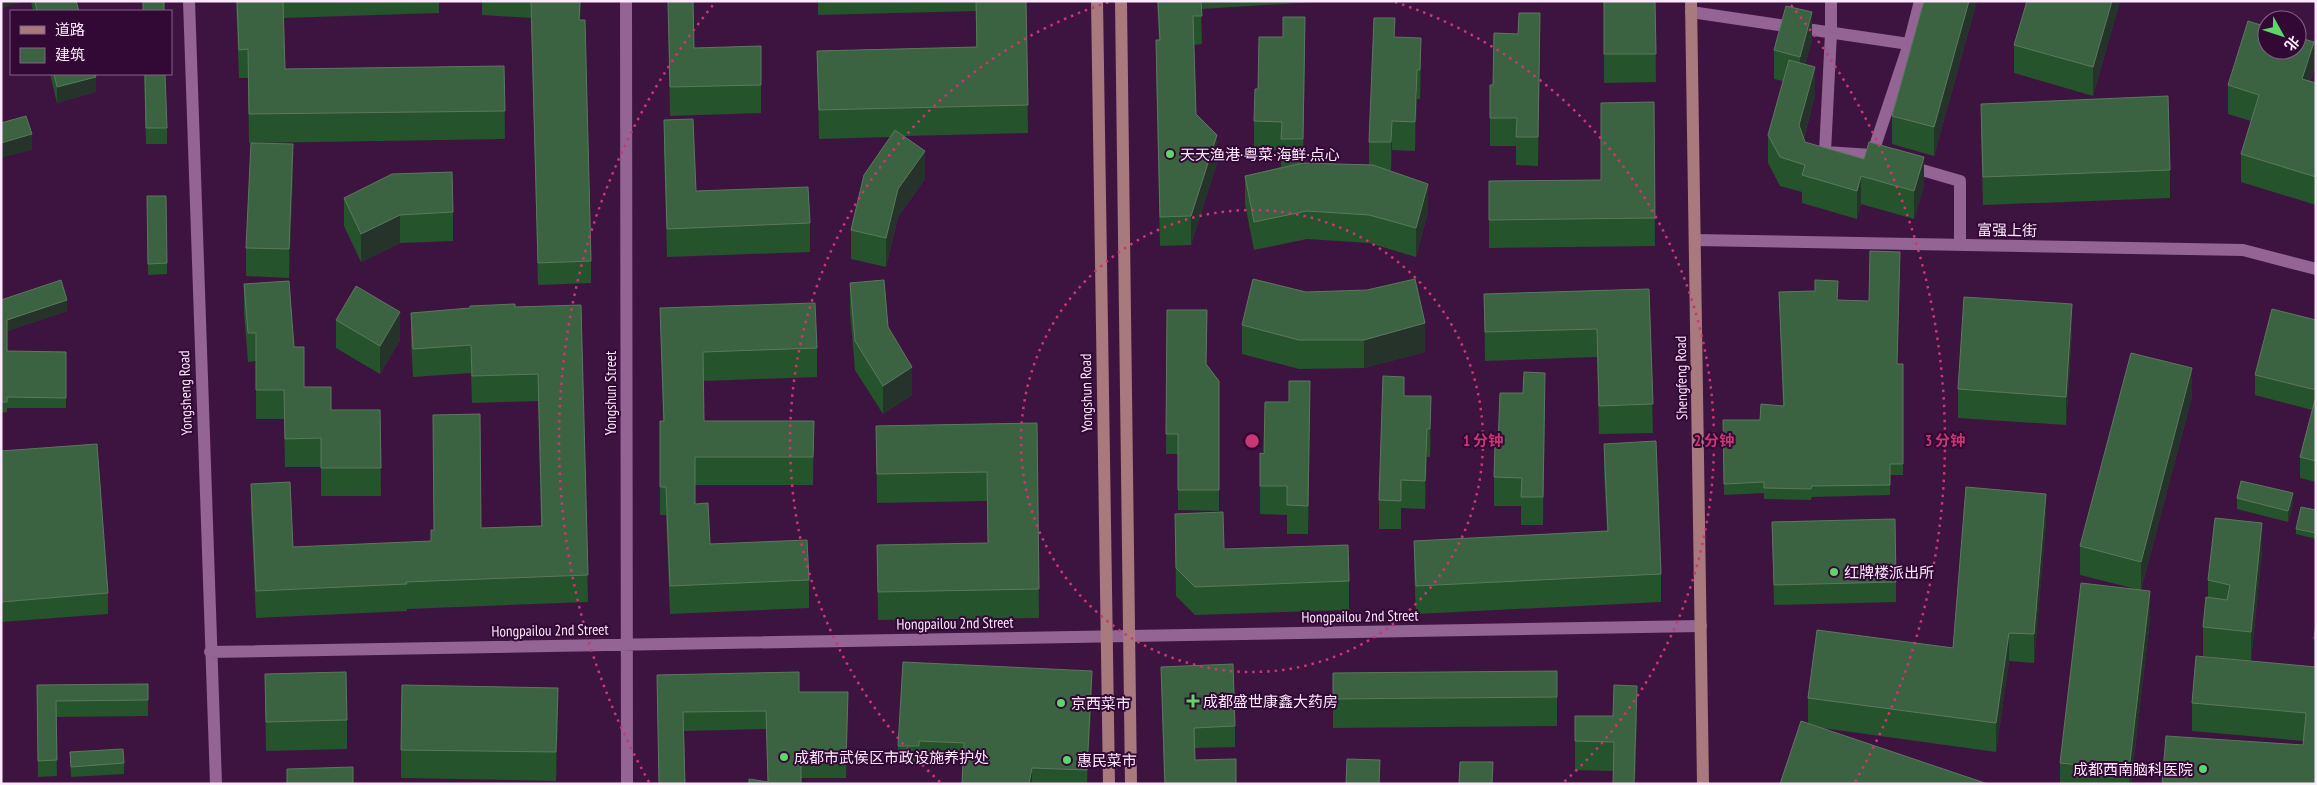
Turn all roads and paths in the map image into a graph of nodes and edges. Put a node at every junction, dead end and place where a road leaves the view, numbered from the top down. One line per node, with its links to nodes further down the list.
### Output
1 (189, 1): 18 (street, Yongsheng Road)
2 (626, 1): 17 (street, Yongshun Street)
3 (1097, 1): 16 (main road, Yongshun Road)
4 (1120, 1): 15 (main road)
5 (1831, 1): 8 (street)
6 (1920, 1): 9 (street)
7 (1691, 7): 8 (street); 11 (main road, Shengfeng Road)
8 (1831, 33): 9 (street); 9 (street)
9 (1909, 44)
10 (1898, 163): 12 (street)
11 (1695, 240): 12 (street, 富强上街); 14 (main road, Shengfeng Road)
12 (1960, 245): 13 (street, 富强上街)
13 (2316, 269)
14 (1701, 626): 15 (street, Hongpailou 2nd Street); 23 (main road, Shengfeng Road)
15 (1129, 636): 16 (street, Hongpailou 2nd Street); 22 (main road)
16 (1106, 637): 17 (street, Hongpailou 2nd Street); 21 (main road, Yongshun Road)
17 (627, 645): 18 (street, Hongpailou 2nd Street); 20 (street, Yongshun Street)
18 (210, 652): 19 (street, Yongsheng Road)
19 (216, 784)
20 (627, 784)
21 (1109, 784)
22 (1131, 784)
23 (1703, 784)

